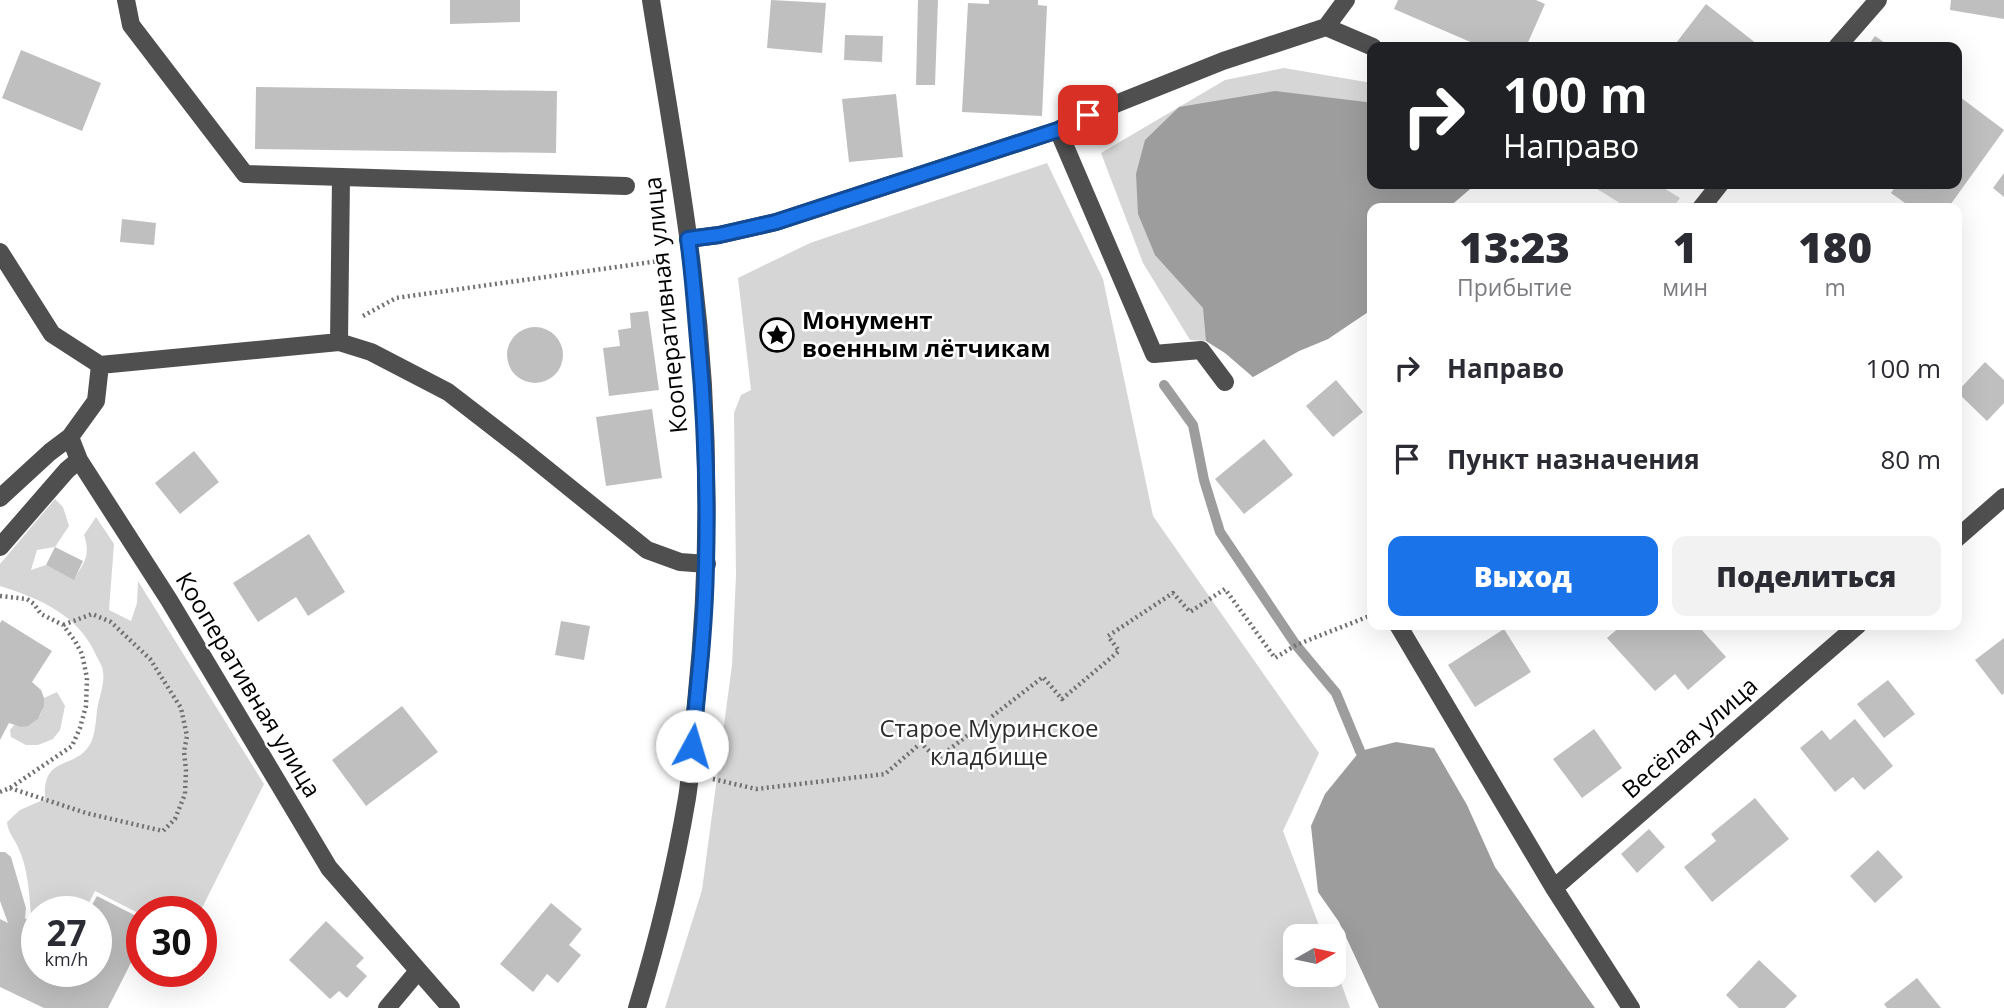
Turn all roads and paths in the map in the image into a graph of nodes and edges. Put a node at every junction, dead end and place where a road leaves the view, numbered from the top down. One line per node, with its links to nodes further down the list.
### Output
1 (127, 0): 9 (street)
2 (651, 0): 13 (street, Кооперативная улица)
3 (1346, 0): 5 (street)
4 (1878, 0): 6 (street)
5 (1326, 27): 7 (street); 8 (street)
6 (1841, 42)
7 (1367, 44)
8 (1058, 130): 13 (street); 18 (street)
9 (341, 177): 10 (street); 16 (street)
10 (626, 186)
11 (1716, 189): 12 (street)
12 (1705, 203)
13 (688, 239): 25 (street, Кооперативная улица)
14 (0, 252): 17 (street)
15 (667, 260): 16 (path)
16 (339, 342): 17 (street); 25 (street)
17 (100, 365): 19 (street)
18 (1225, 382)
19 (70, 437): 20 (street, Кооперативная улица); 22 (street)
20 (79, 460): 24 (street); 35 (street, Кооперативная улица)
21 (2004, 497): 23 (street)
22 (0, 498)
23 (1962, 534)
24 (0, 547)
25 (706, 564): 38 (street, Кооперативная улица)
26 (0, 596): 28 (path)
27 (1367, 617): 31 (path)
28 (63, 625): 32 (path); 32 (path)
29 (1401, 630): 34 (street)
30 (1852, 630): 34 (street, Весёлая улица)
31 (710, 779)
32 (10, 788): 33 (path)
33 (0, 792)
34 (1554, 888): 39 (street)
35 (418, 971): 36 (street); 37 (street, Кооперативная улица)
36 (387, 1008)
37 (452, 1008)
38 (637, 1008)
39 (1631, 1008)

